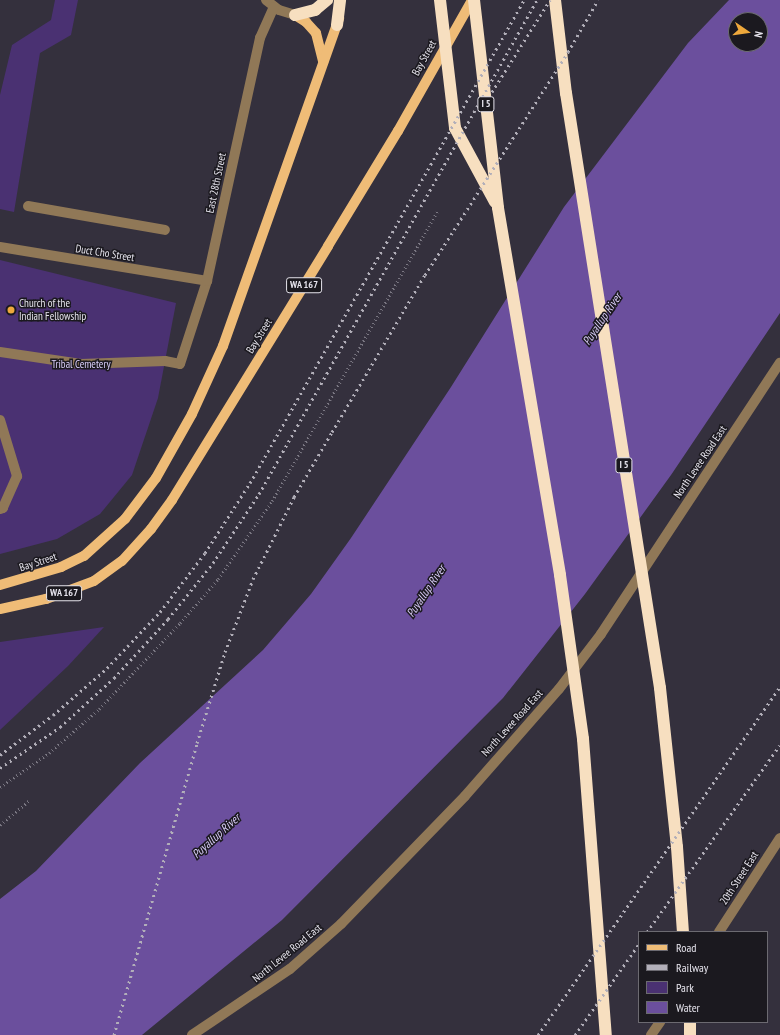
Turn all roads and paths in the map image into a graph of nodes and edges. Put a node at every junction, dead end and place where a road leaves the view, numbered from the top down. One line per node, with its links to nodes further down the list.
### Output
1 (266, 0): 8 (street)
2 (327, 0): 9 (highway)
3 (340, 0): 10 (highway)
4 (345, 0): 10 (main road, Bay Street / WA 167)
5 (440, 0): 13 (highway)
6 (473, 0): 13 (highway, I 5); 23 (main road, Bay Street / WA 167)
7 (555, 0): 28 (highway, I 5)
8 (274, 7): 9 (street); 17 (street, East 28th Street)
9 (295, 15): 11 (main road)
10 (337, 25): 11 (main road, Bay Street / WA 167)
11 (323, 67): 22 (main road, Bay Street / WA 167)
12 (28, 206): 15 (street)
13 (498, 208): 33 (highway, I 5)
14 (438, 210): 24 (path)
15 (165, 230)
16 (0, 246): 17 (street, Duct Cho Street)
17 (207, 281): 18 (street, East 28th Street)
18 (0, 352)
19 (780, 363): 32 (street, North Levee Road East)
20 (0, 420): 21 (street)
21 (0, 509)
22 (0, 585)
23 (0, 609)
24 (0, 787)
25 (29, 801): 26 (path)
26 (0, 825)
27 (780, 838): 29 (street, 20th Street East)
28 (683, 931)
29 (720, 931)
30 (659, 1023): 34 (street)
31 (690, 1023): 35 (highway)
32 (192, 1035)
33 (606, 1035)
34 (651, 1035)
35 (690, 1035)

